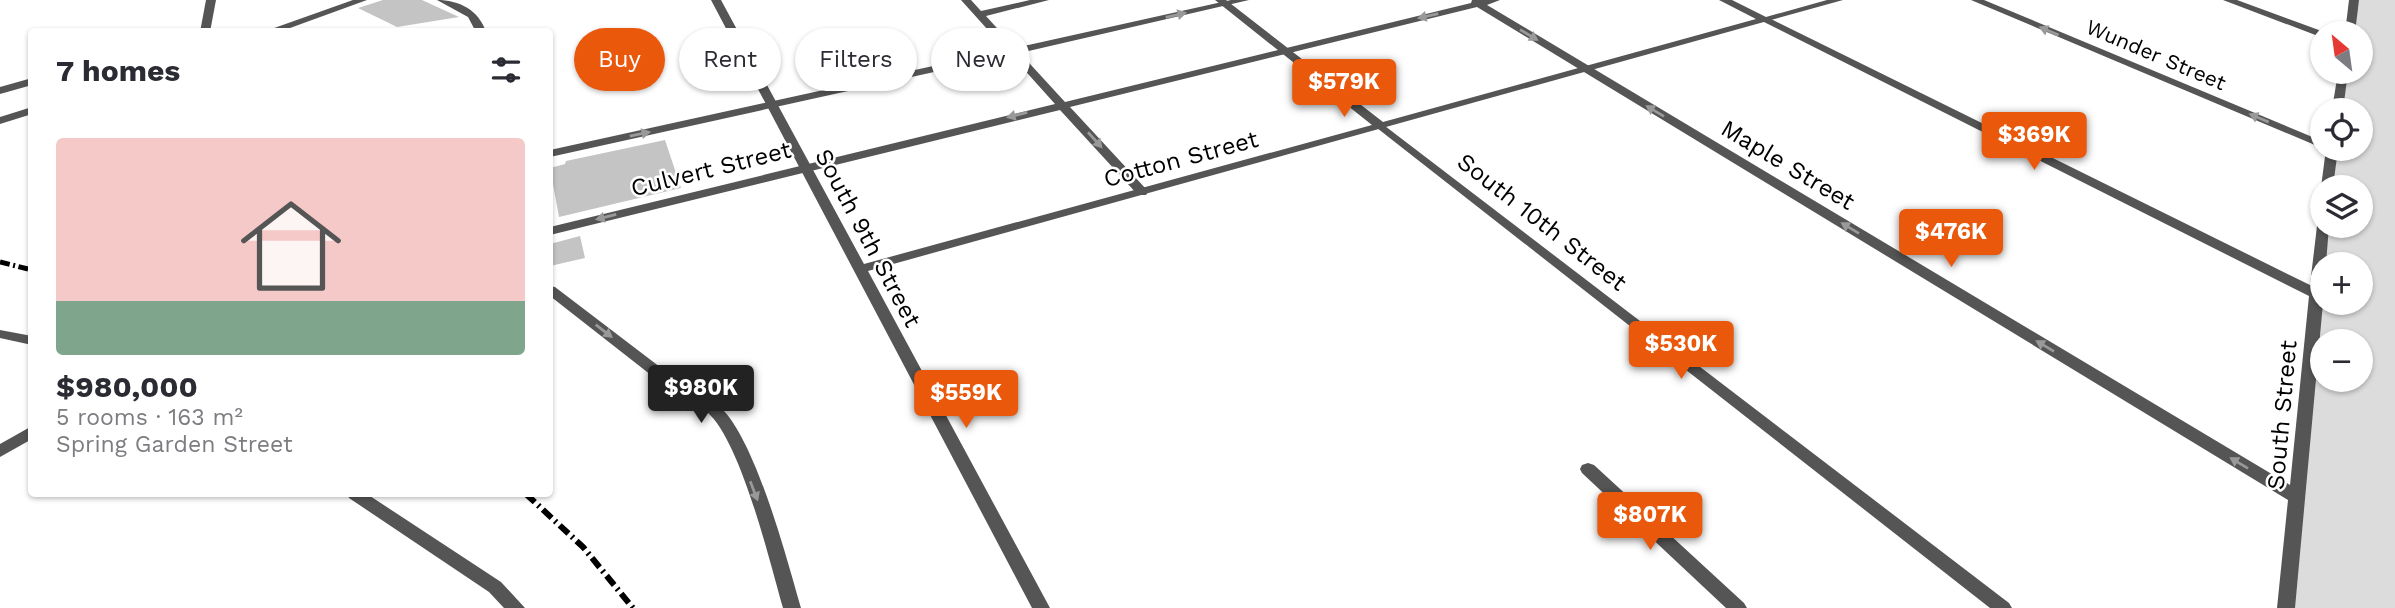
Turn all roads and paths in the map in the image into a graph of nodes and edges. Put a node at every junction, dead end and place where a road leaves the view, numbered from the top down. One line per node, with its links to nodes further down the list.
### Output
1 (211, 0): 19 (street)
2 (362, 0): 20 (street)
3 (442, 0): 21 (street)
4 (716, 0): 32 (street, South 9th Street)
5 (966, 0): 16 (street)
6 (1044, 0): 16 (street)
7 (1244, 0): 14 (street)
8 (1495, 0): 15 (street, Culvert Street)
9 (1724, 0): 17 (street)
10 (1838, 0): 17 (street, Cotton Street)
11 (1976, 0): 36 (street, Wunder Street, one-way to 11)
12 (2228, 0): 23 (street)
13 (2354, 0): 18 (street)
14 (1223, 2): 24 (street, one-way to 14); 25 (street, South 10th Street)
15 (1474, 2): 25 (street, Culvert Street, one-way to 25); 27 (street, Maple Street, one-way to 27)
16 (979, 14): 22 (street)
17 (1765, 20): 27 (street, Cotton Street); 42 (street)
18 (2351, 21)
19 (206, 28)
20 (280, 28)
21 (480, 28)
22 (992, 28)
23 (2310, 30)
24 (1030, 48)
25 (1286, 51): 31 (street, Culvert Street); 35 (street, South 10th Street)
26 (1030, 69): 31 (street)
27 (1586, 69): 35 (street, Cotton Street); 51 (street, Maple Street, one-way to 27)
28 (931, 70): 32 (street)
29 (28, 82): 30 (street)
30 (0, 91)
31 (1062, 104): 38 (street, Culvert Street, one-way to 38); 39 (street, one-way to 39)
32 (772, 105): 37 (street, one-way to 32); 38 (street, South 9th Street)
33 (28, 111): 34 (street)
34 (0, 121)
35 (1381, 126): 39 (street, Cotton Street); 56 (street, South 10th Street)
36 (2310, 140)
37 (553, 153)
38 (805, 168): 40 (street, Culvert Street, one-way to 40); 41 (street, South 9th Street)
39 (1142, 192): 41 (street, Cotton Street)
40 (553, 230)
41 (859, 269): 54 (street, South 9th Street)
42 (2310, 291)
43 (553, 292): 53 (street, one-way to 53)
44 (2315, 315): 51 (street, South Street)
45 (0, 334): 46 (street)
46 (28, 340)
47 (28, 434): 48 (street)
48 (0, 451)
49 (1588, 468): 55 (street)
50 (360, 497): 52 (street)
51 (2298, 498): 57 (street, South Street)
52 (516, 608)
53 (792, 608)
54 (1041, 608)
55 (1738, 608)
56 (2003, 608)
57 (2286, 608)

